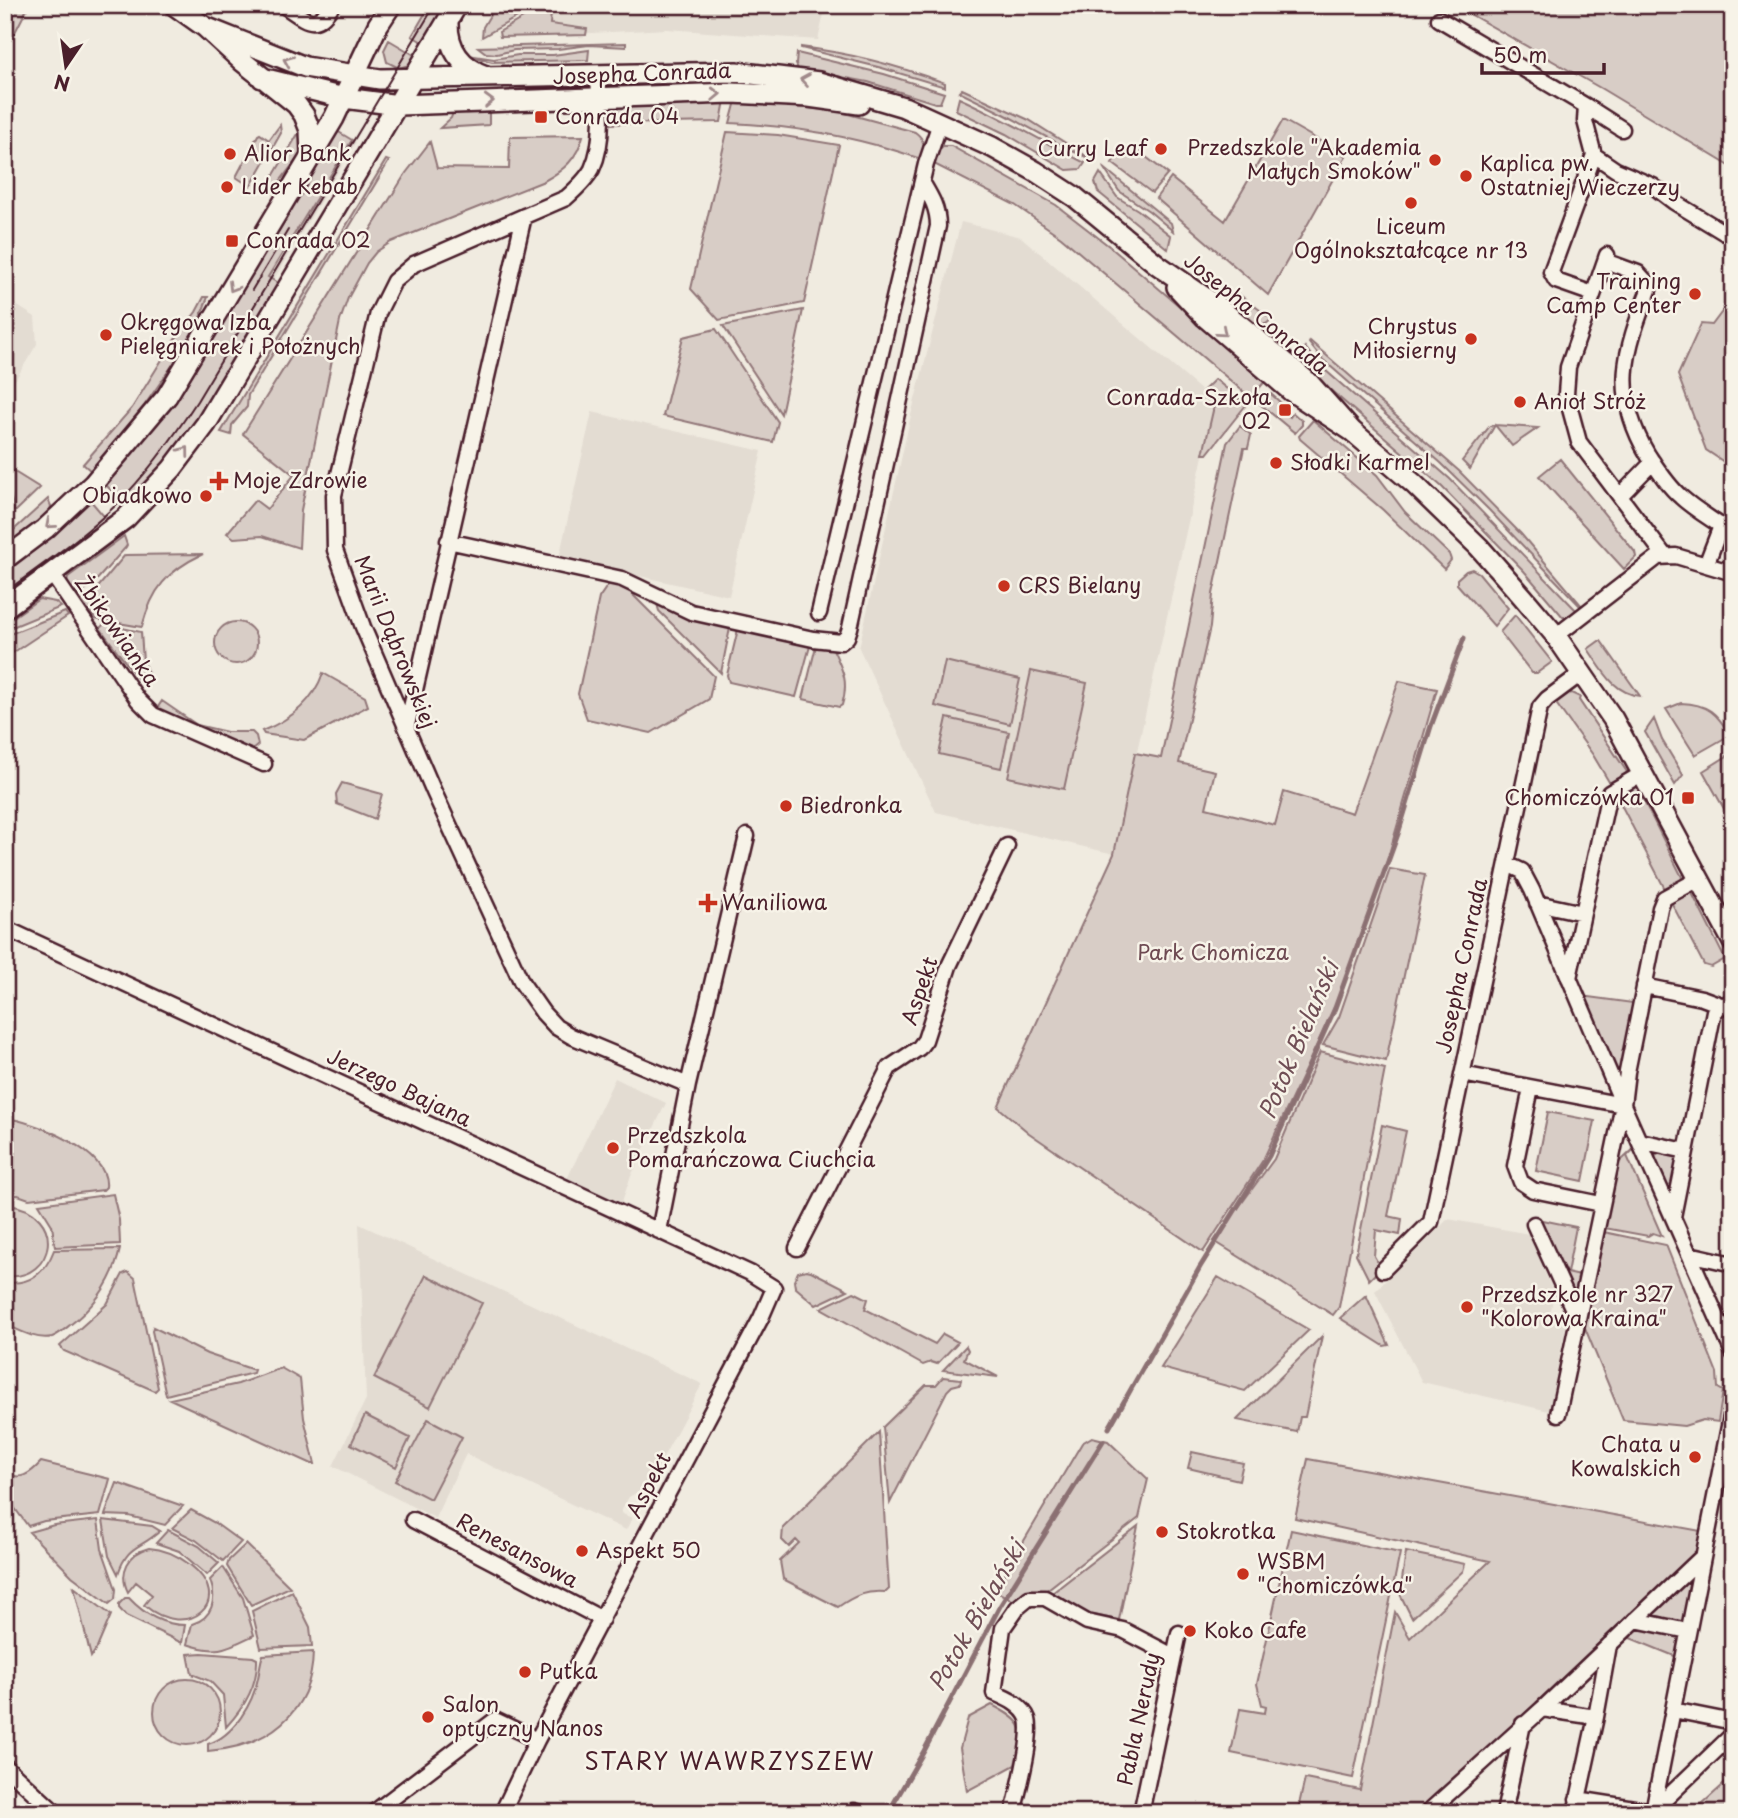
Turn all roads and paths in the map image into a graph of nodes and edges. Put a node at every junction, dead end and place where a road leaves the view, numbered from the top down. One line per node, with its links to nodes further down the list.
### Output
1 (174, 5): 7 (street)
2 (283, 5): 3 (street)
3 (332, 5)
4 (391, 5): 9 (street)
5 (452, 13): 11 (street); 12 (street)
6 (1439, 19): 16 (street)
7 (205, 27): 9 (street, Josepha Conrada, one-way to 7); 10 (street)
8 (597, 74): 11 (street, Josepha Conrada); 13 (street, Marii Dąbrowskiej); 17 (street, Josepha Conrada, one-way to 8)
9 (354, 75): 12 (street, Josepha Conrada); 14 (street)
10 (262, 78): 14 (street, Josepha Conrada); 20 (street)
11 (494, 78): 12 (street, Josepha Conrada)
12 (413, 79): 15 (street)
13 (600, 97): 15 (street, Josepha Conrada, one-way to 13); 17 (street, Josepha Conrada, one-way to 17); 22 (street, Marii Dąbrowskiej)
14 (344, 98): 15 (street, Josepha Conrada); 20 (street)
15 (399, 105): 33 (street, one-way to 15)
16 (1586, 106): 18 (street); 19 (street)
17 (940, 123): 21 (street); 36 (street, Josepha Conrada)
18 (1622, 129)
19 (1594, 155): 23 (street); 24 (street)
20 (311, 157): 30 (street, one-way to 30)
21 (922, 182): 28 (street); 35 (street)
22 (524, 216): 28 (street); 38 (street, Marii Dąbrowskiej)
23 (1733, 238)
24 (1593, 294): 25 (street); 26 (street)
25 (1653, 462): 26 (street); 27 (street)
26 (1620, 496): 29 (street)
27 (1727, 530): 31 (street)
28 (448, 541): 38 (street)
29 (1664, 555): 31 (street); 36 (street)
30 (5, 559)
31 (1706, 565): 32 (street)
32 (1733, 573)
33 (52, 574): 34 (street); 39 (street, Żbikowianka)
34 (5, 608)
35 (819, 613)
36 (1556, 636): 37 (street, Josepha Conrada)
37 (1582, 673): 40 (street, Josepha Conrada); 43 (street, Josepha Conrada)
38 (407, 725): 53 (street, Marii Dąbrowskiej)
39 (264, 764)
40 (1643, 773): 44 (street, Josepha Conrada); 46 (street)
41 (747, 836): 53 (street)
42 (1007, 846): 62 (street, Aspekt)
43 (1507, 864): 45 (street); 52 (street, Josepha Conrada)
44 (1699, 879): 48 (street, Josepha Conrada); 50 (street)
45 (1537, 903): 46 (street); 49 (street)
46 (1583, 913): 49 (street)
47 (5, 928): 61 (street, Jerzego Bajana)
48 (1733, 942)
49 (1569, 978): 55 (street)
50 (1644, 986): 51 (street); 55 (street)
51 (1727, 1002): 57 (street)
52 (1462, 1074): 54 (street); 65 (street, Josepha Conrada)
53 (688, 1085): 61 (street)
54 (1531, 1087): 55 (street); 58 (street)
55 (1623, 1105): 56 (street); 58 (street)
56 (1640, 1141): 57 (street); 59 (street)
57 (1686, 1151): 59 (street)
58 (1601, 1204): 67 (street)
59 (1673, 1217): 63 (street)
60 (1534, 1224): 67 (street)
61 (659, 1231): 66 (street, Jerzego Bajana)
62 (797, 1248)
63 (1689, 1254): 64 (street); 68 (street)
64 (1733, 1264)
65 (1383, 1270)
66 (774, 1288): 73 (street, Aspekt)
67 (1577, 1318): 70 (street)
68 (1733, 1353)
69 (1733, 1406): 72 (street)
70 (1558, 1414)
71 (413, 1520): 73 (street, Renesansowa)
72 (1703, 1556): 74 (street); 75 (street)
73 (602, 1619): 85 (street, Aspekt)
74 (1636, 1620): 75 (street); 77 (street)
75 (1688, 1631): 80 (street)
76 (1179, 1633): 78 (street, Pabla Nerudy)
77 (1609, 1645): 79 (street); 81 (street)
78 (1173, 1656): 92 (street); 93 (street, Pabla Nerudy)
79 (1542, 1709): 81 (street); 83 (street)
80 (1673, 1710): 82 (street); 88 (street)
81 (1596, 1717): 87 (street)
82 (1733, 1722)
83 (1523, 1724): 94 (street); 95 (street)
84 (1733, 1734): 88 (street)
85 (537, 1740): 90 (street); 91 (street, Aspekt)
86 (5, 1766): 89 (street)
87 (1576, 1806): 88 (street)
88 (1652, 1812)
89 (56, 1813)
90 (373, 1813)
91 (502, 1813)
92 (1013, 1813)
93 (1141, 1813)
94 (1427, 1813)
95 (1504, 1813)

